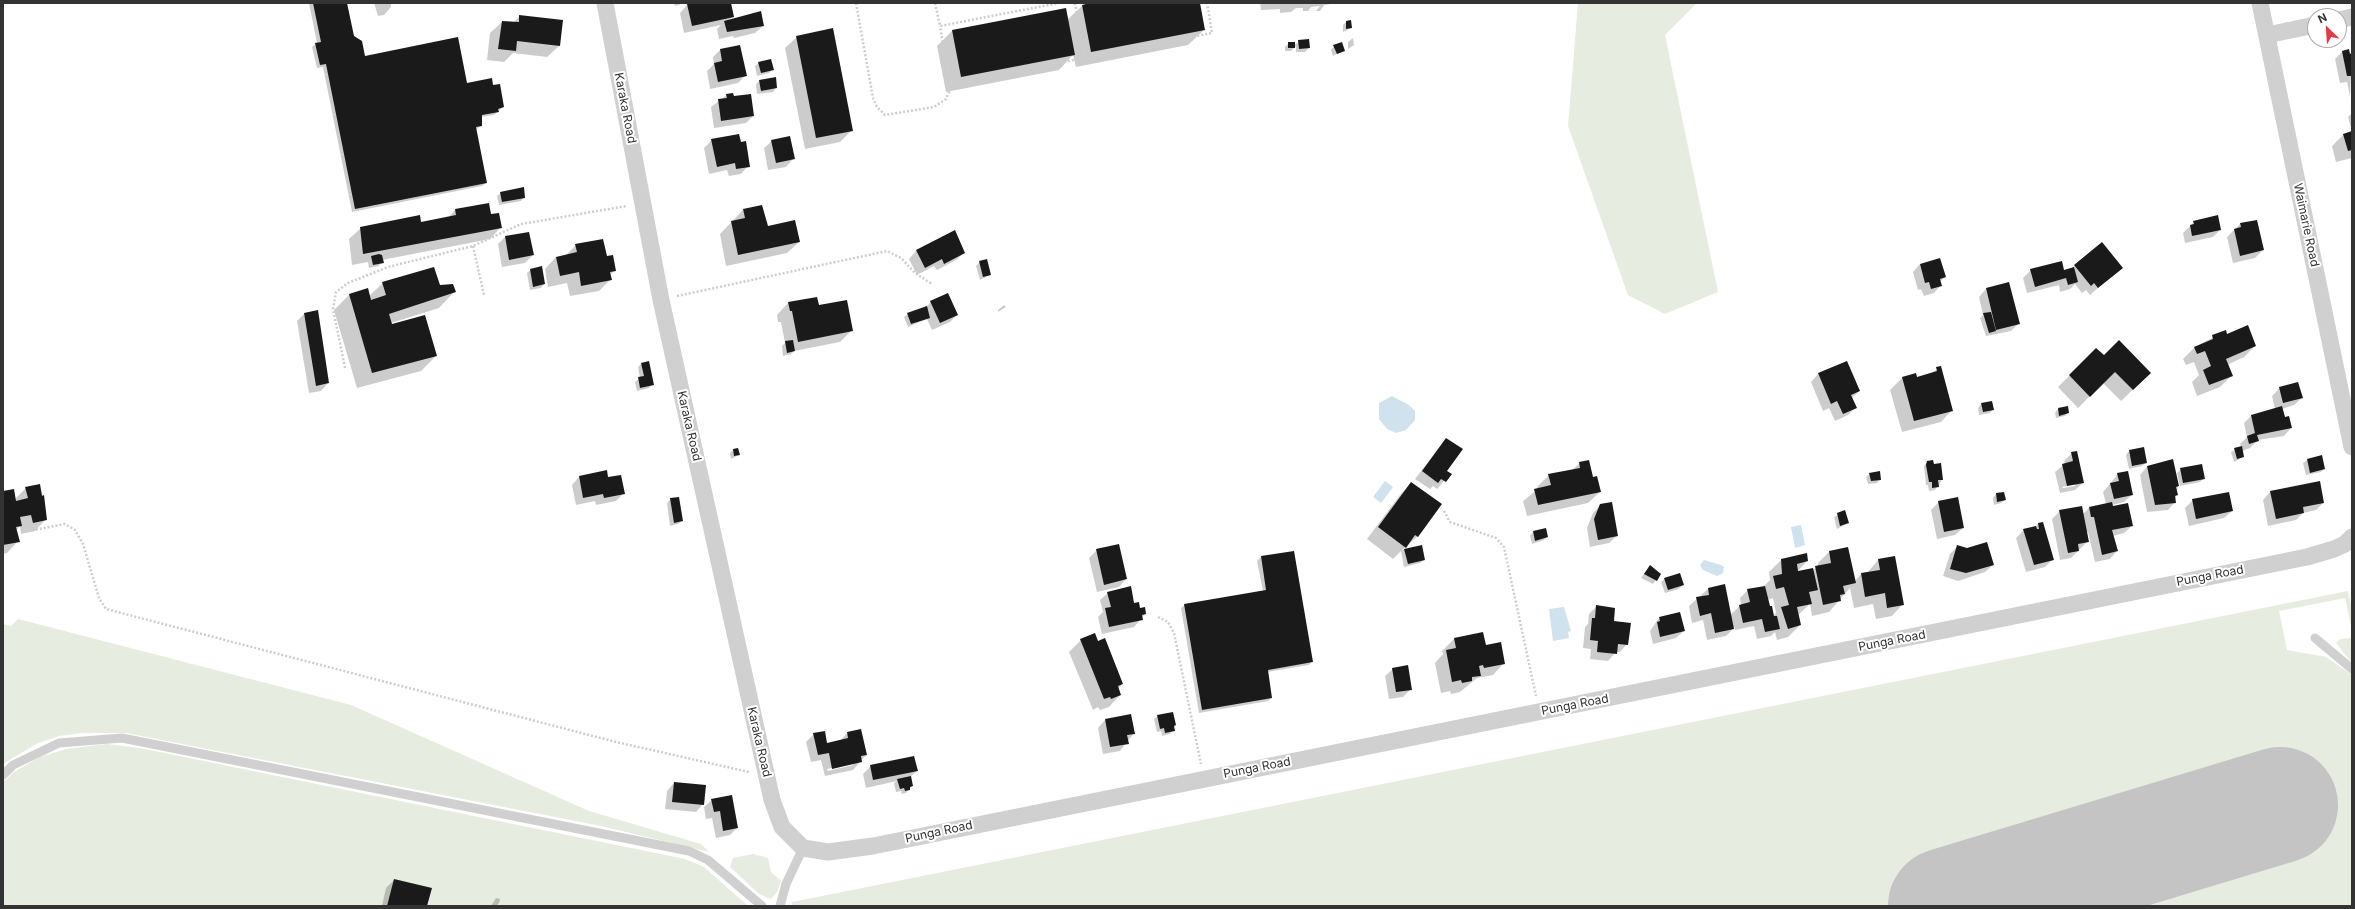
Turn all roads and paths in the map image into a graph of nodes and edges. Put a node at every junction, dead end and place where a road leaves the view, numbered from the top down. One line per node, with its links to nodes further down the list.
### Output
1 (606, 3): 13 (street, Karaka Road)
2 (856, 3): 12 (path)
3 (935, 3): 8 (path)
4 (1059, 3): 8 (path)
5 (1075, 3): 11 (path)
6 (1207, 3): 11 (path)
7 (2260, 3): 10 (street, Waimarie Road)
8 (940, 26): 12 (path)
9 (2307, 27): 10 (street)
10 (2267, 35): 19 (street, Waimarie Road)
11 (1085, 56): 12 (path)
12 (950, 84)
13 (643, 204): 14 (path); 17 (street, Karaka Road)
14 (473, 246): 16 (path); 18 (path)
15 (932, 284): 17 (path)
16 (484, 295)
17 (661, 300): 28 (street, Karaka Road)
18 (345, 368)
19 (2352, 447)
20 (1444, 511): 26 (path)
21 (28, 531): 28 (path)
22 (2352, 537): 26 (street, Punga Road)
23 (1158, 617): 29 (path)
24 (2315, 638): 25 (lane)
25 (2352, 668)
26 (1540, 712): 29 (street, Punga Road)
27 (3, 775): 31 (lane)
28 (767, 776): 30 (street, Karaka Road)
29 (1204, 778): 30 (street, Punga Road)
30 (799, 845): 32 (lane)
31 (762, 906)
32 (780, 906)

